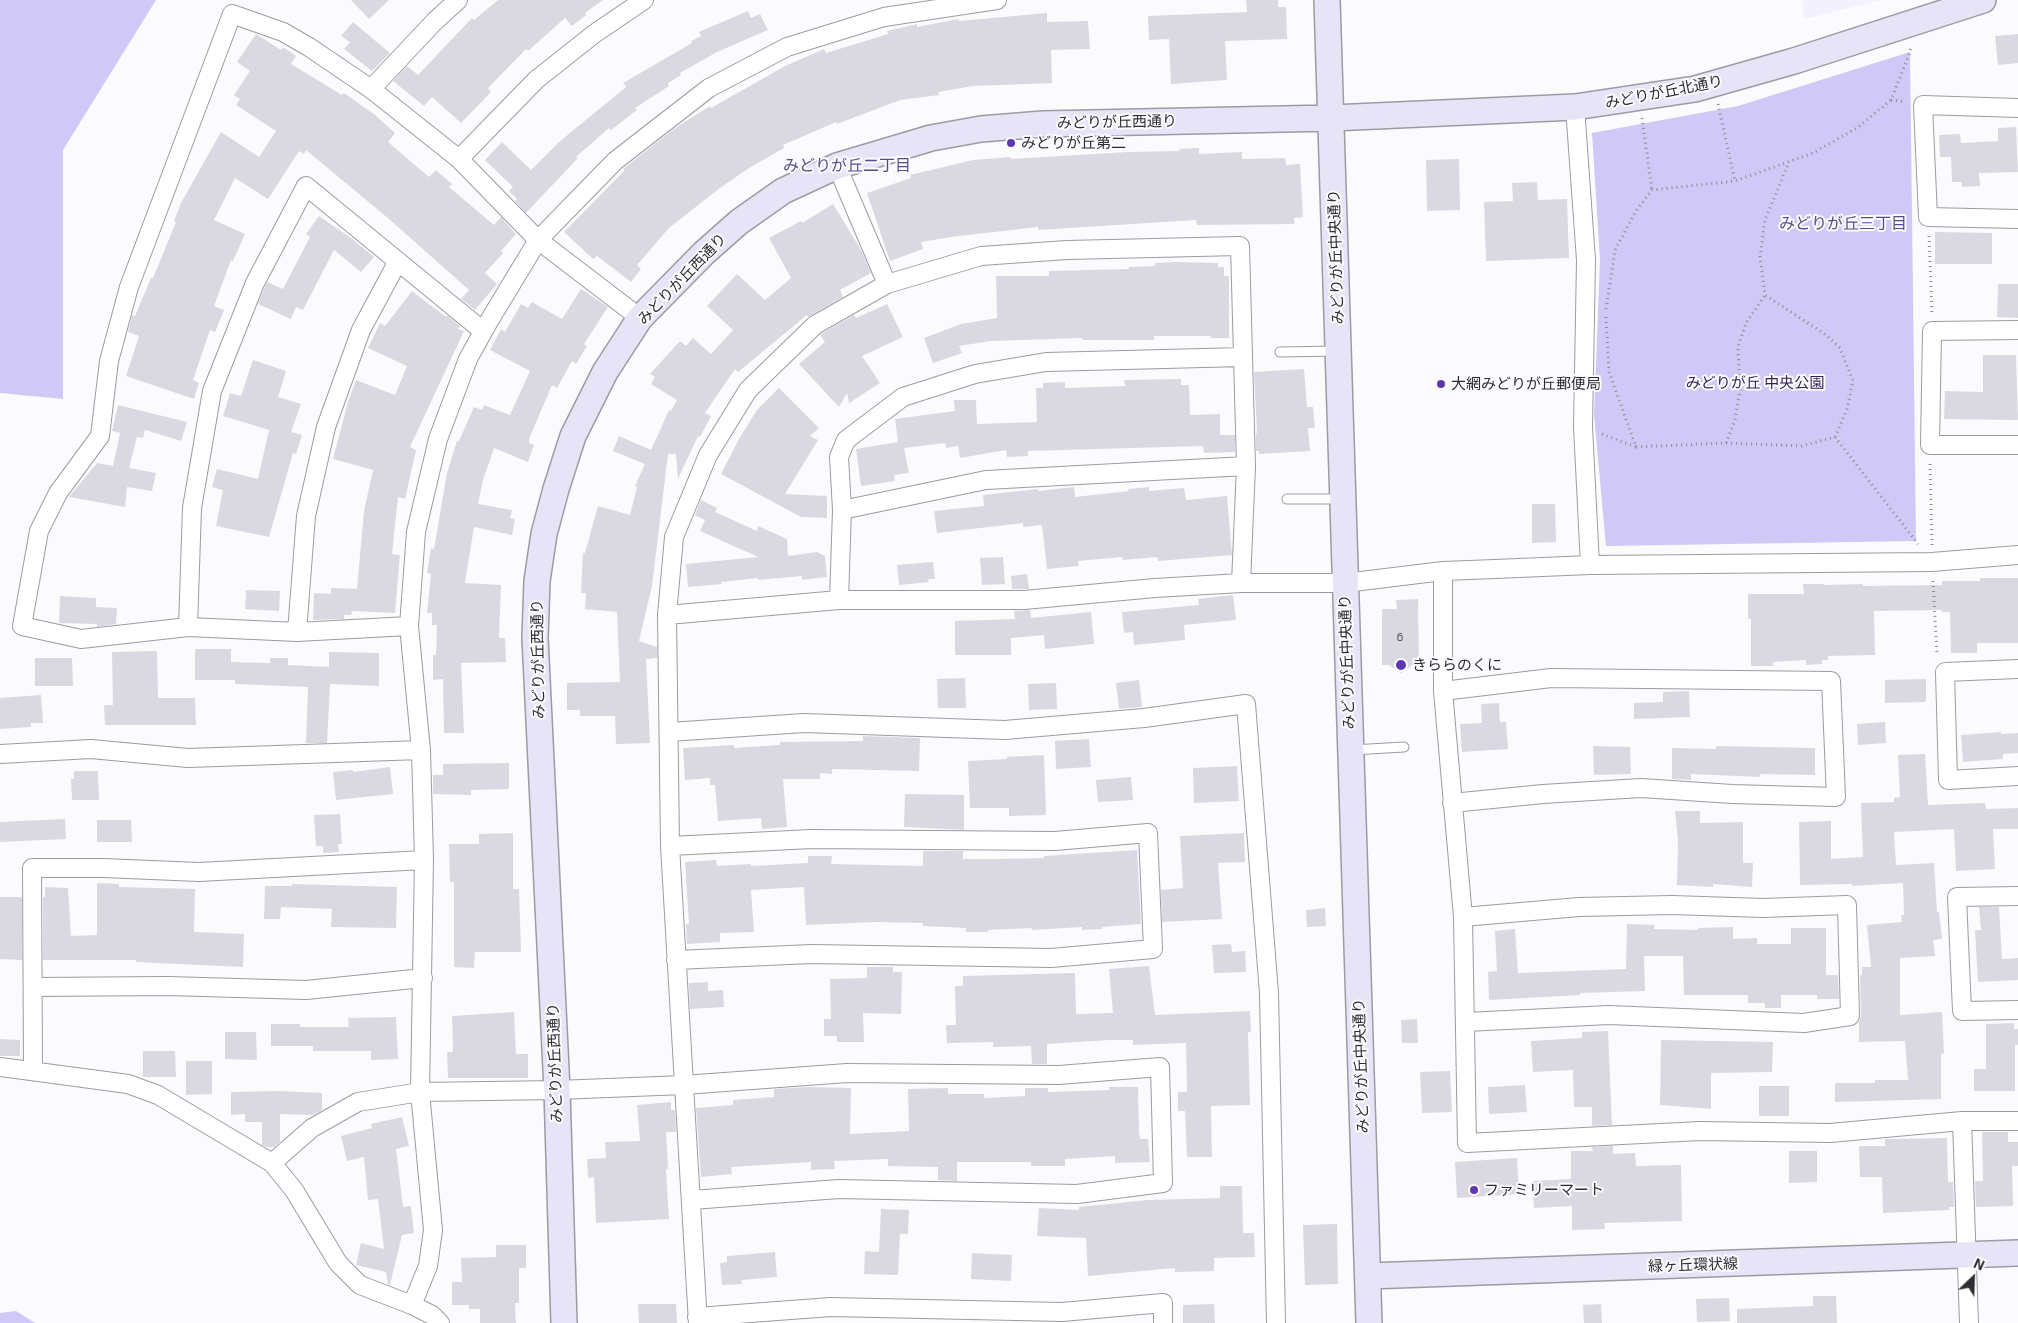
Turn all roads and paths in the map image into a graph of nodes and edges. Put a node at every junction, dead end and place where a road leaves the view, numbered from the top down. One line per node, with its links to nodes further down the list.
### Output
1 (458, 0): 9 (street)
2 (644, 0): 14 (street)
3 (997, 0): 21 (street)
4 (1327, 0): 13 (street, みどりが丘中央通り)
5 (1983, 0): 6 (street, みどりが丘北通り)
6 (1958, 4): 7 (street, みどりが丘北通り)
7 (1912, 23): 8 (street, みどりが丘北通り); 15 (path)
8 (1713, 84): 10 (street, みどりが丘北通り); 17 (path)
9 (372, 90): 14 (street); 51 (street)
10 (1639, 98): 11 (street, みどりが丘北通り); 18 (path)
11 (1575, 108): 13 (street, みどりが丘北通り); 32 (street)
12 (2018, 108): 19 (street)
13 (1332, 118): 16 (street, みどりが丘西通り); 29 (street, みどりが丘中央通り)
14 (459, 159): 21 (street)
15 (1788, 162): 17 (path); 24 (path)
16 (837, 166): 23 (street); 25 (street, みどりが丘西通り)
17 (1735, 181): 18 (path)
18 (1652, 190): 37 (path)
19 (1928, 217): 20 (street); 28 (path)
20 (2018, 219)
21 (538, 240): 25 (street); 26 (street)
22 (398, 261): 26 (street); 51 (street); 52 (street)
23 (887, 284): 31 (street); 49 (street)
24 (1765, 296): 33 (path); 34 (path)
25 (640, 318): 75 (street, みどりが丘西通り)
26 (483, 330): 50 (street)
27 (2018, 330): 28 (street)
28 (1932, 331): 35 (street)
29 (1339, 351): 30 (lane); 39 (street, みどりが丘中央通り)
30 (1280, 352)
31 (1243, 357): 38 (street); 41 (street)
32 (1583, 427): 37 (path); 44 (street)
33 (1835, 437): 34 (path); 43 (path)
34 (1726, 443): 37 (path)
35 (1930, 445): 36 (street); 43 (path)
36 (2018, 445)
37 (1636, 447)
38 (1246, 466): 41 (street); 46 (street)
39 (1342, 499): 40 (lane); 47 (street, みどりが丘中央通り)
40 (1287, 500)
41 (842, 510): 48 (street)
42 (2018, 556): 43 (street)
43 (1932, 562): 44 (street); 54 (path)
44 (1590, 565): 45 (street)
45 (1443, 572): 47 (street); 55 (street)
46 (1242, 583): 47 (street); 48 (street)
47 (1345, 583): 59 (street, みどりが丘中央通り)
48 (839, 600): 49 (street)
49 (667, 615): 56 (street)
50 (409, 626): 52 (street); 58 (street)
51 (188, 627): 52 (street)
52 (297, 632)
53 (2018, 669): 54 (street)
54 (1945, 672): 61 (street)
55 (1443, 691): 62 (street); 62 (street)
56 (668, 732): 63 (street); 89 (street)
57 (1404, 748): 59 (lane)
58 (421, 750): 60 (street); 64 (street)
59 (1350, 750): 83 (street, みどりが丘中央通り)
60 (0, 754)
61 (2018, 776)
62 (1452, 803): 66 (street)
63 (670, 846): 67 (street); 67 (street)
64 (424, 860): 68 (street); 69 (street)
65 (2018, 896): 70 (street)
66 (1463, 917): 71 (street); 71 (street)
67 (676, 960): 74 (street)
68 (423, 978): 69 (street); 76 (street)
69 (33, 987): 73 (street)
70 (2018, 1010)
71 (1466, 1022): 77 (street)
72 (0, 1067): 73 (street)
73 (33, 1071): 79 (street)
74 (684, 1085): 75 (street); 80 (street); 80 (street)
75 (557, 1090): 76 (street); 87 (street, みどりが丘西通り)
76 (420, 1092): 79 (street); 84 (street)
77 (1962, 1121): 78 (street); 82 (street)
78 (2018, 1121)
79 (272, 1163): 84 (street)
80 (692, 1200): 85 (street)
81 (2018, 1254): 82 (street, 緑ヶ丘環状線)
82 (1966, 1255): 83 (street, 緑ヶ丘環状線); 91 (street)
83 (1368, 1276): 90 (street, みどりが丘中央通り)
84 (412, 1305): 86 (street)
85 (698, 1320): 88 (street)
86 (440, 1323)
87 (564, 1323)
88 (1164, 1323)
89 (1276, 1323)
90 (1369, 1323)
91 (1970, 1323)

